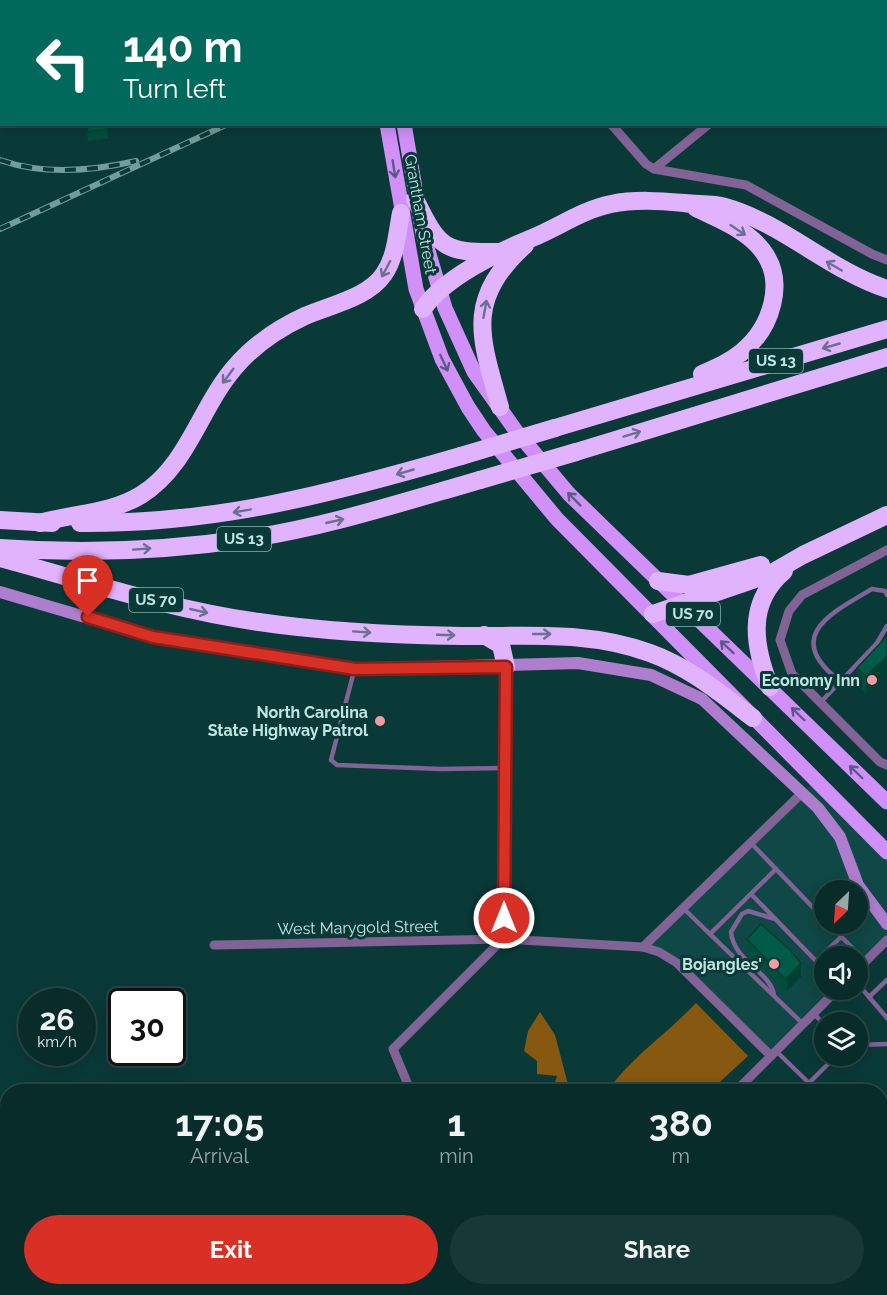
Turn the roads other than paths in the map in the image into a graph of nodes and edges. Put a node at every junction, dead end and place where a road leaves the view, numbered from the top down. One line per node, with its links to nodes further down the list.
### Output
1 (387, 126): 8 (main road, Grantham Street, one-way to 8)
2 (404, 126): 6 (main road, Grantham Street)
3 (613, 126): 5 (street)
4 (707, 126): 5 (street)
5 (654, 169): 11 (street)
6 (415, 199): 10 (highway); 13 (main road, Grantham Street)
7 (686, 204): 9 (highway); 12 (highway, one-way to 7); 17 (highway, one-way to 17)
8 (401, 213): 14 (main road, Grantham Street); 21 (highway, one-way to 21)
9 (533, 238): 10 (highway); 18 (highway, one-way to 9)
10 (500, 252): 13 (highway)
11 (887, 260)
12 (887, 289)
13 (439, 291): 14 (highway); 18 (main road, Grantham Street)
14 (423, 309): 30 (main road, Grantham Street, one-way to 30)
15 (887, 329): 17 (highway, US 13, one-way to 17)
16 (884, 359): 22 (highway, US 13, one-way to 16, bridge)
17 (665, 395): 21 (highway, US 13, one-way to 21, bridge)
18 (500, 407): 26 (main road, US 70, one-way to 18)
19 (887, 515): 24 (highway)
20 (0, 520): 21 (highway, US 13)
21 (40, 523)
22 (0, 548)
23 (887, 550): 37 (street)
24 (803, 555): 26 (highway); 29 (highway); 36 (highway)
25 (0, 558): 32 (highway, US 70, one-way to 32)
26 (658, 581): 29 (main road, US 70)
27 (0, 592): 34 (street)
28 (887, 595): 35 (lane)
29 (683, 605): 30 (highway); 36 (main road, US 70, one-way to 29)
30 (653, 614): 38 (main road, Grantham Street)
31 (887, 626): 35 (lane)
32 (484, 635): 33 (highway); 38 (highway, one-way to 38)
33 (506, 667): 34 (street); 40 (street); 41 (street)
34 (355, 669): 40 (lane)
35 (840, 681): 37 (lane)
36 (770, 687): 42 (main road, US 70, one-way to 36)
37 (820, 703): 39 (street)
38 (753, 718): 44 (main road, Grantham Street)
39 (887, 765)
40 (505, 768): 54 (street)
41 (801, 793): 43 (street); 50 (street)
42 (887, 802)
43 (750, 843): 45 (lane); 47 (street)
44 (887, 852)
45 (776, 869): 46 (lane); 48 (lane)
46 (752, 895): 49 (lane); 51 (lane)
47 (683, 908): 51 (lane); 58 (street)
48 (814, 909)
49 (775, 919): 53 (lane); 61 (lane)
50 (887, 924)
51 (710, 934): 61 (lane)
52 (838, 934): 53 (lane)
53 (841, 937): 57 (lane)
54 (503, 939): 56 (street, West Marygold Street); 58 (street, West Marygold Street); 71 (street)
55 (887, 940): 59 (street)
56 (214, 945)
57 (850, 946)
58 (643, 947): 69 (street)
59 (868, 959)
60 (887, 980): 62 (lane)
61 (774, 995): 66 (lane)
62 (869, 997): 65 (lane)
63 (827, 1000): 64 (street)
64 (813, 1013): 66 (street)
65 (887, 1018)
66 (803, 1024): 69 (street)
67 (887, 1044): 68 (lane)
68 (868, 1045)
69 (773, 1054): 70 (lane); 72 (street)
70 (826, 1066)
71 (408, 1084)
72 (743, 1084)

